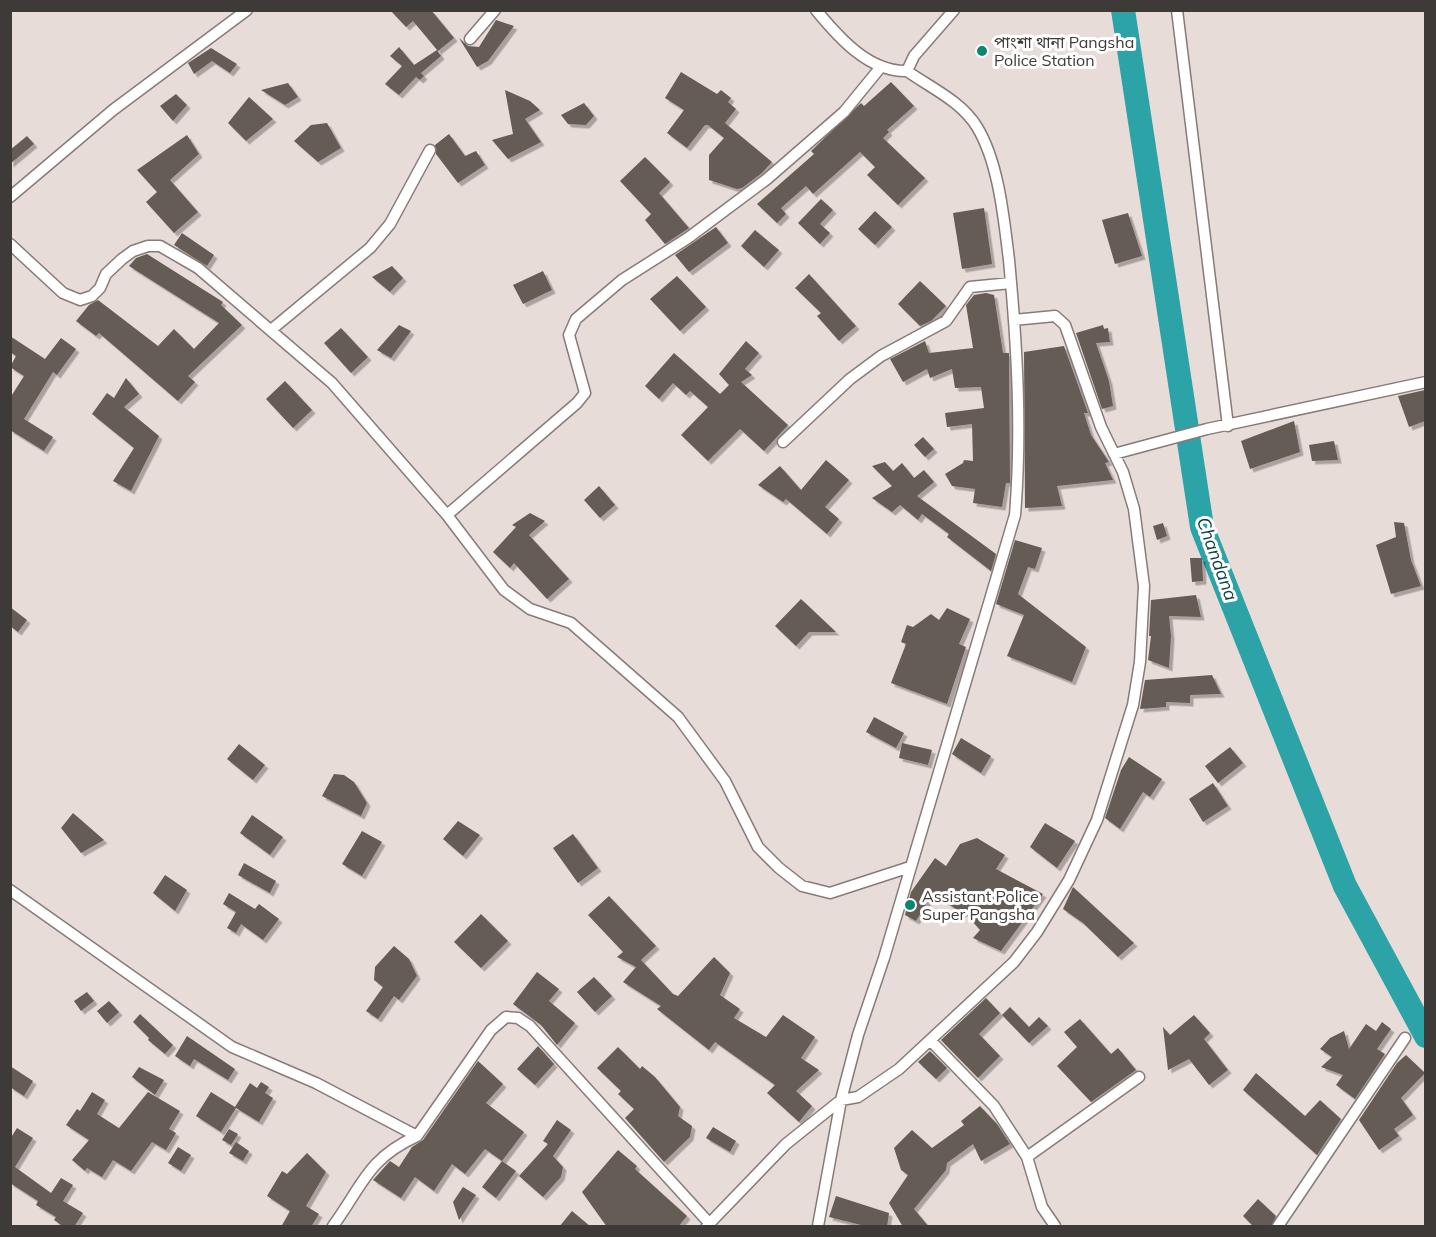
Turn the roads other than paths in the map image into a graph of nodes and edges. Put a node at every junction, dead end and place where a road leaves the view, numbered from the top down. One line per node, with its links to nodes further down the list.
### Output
1 (247, 10): 10 (street)
2 (495, 10): 6 (street)
3 (816, 10): 7 (street)
4 (954, 10): 8 (street)
5 (1177, 10): 16 (street)
6 (470, 39)
7 (880, 68): 8 (street); 19 (street)
8 (907, 71): 12 (street)
9 (430, 150): 14 (street)
10 (10, 197)
11 (10, 244): 14 (street)
12 (1011, 283): 13 (street); 17 (street)
13 (1014, 320): 18 (street); 20 (street)
14 (271, 330): 19 (street)
15 (1425, 382): 16 (street)
16 (1228, 426): 18 (street)
17 (783, 442)
18 (1114, 454): 23 (street)
19 (447, 515): 20 (street)
20 (910, 867): 25 (street)
21 (10, 890): 26 (street)
22 (1405, 1038): 32 (street)
23 (930, 1040): 25 (street); 27 (street)
24 (1139, 1077): 27 (street)
25 (841, 1100): 28 (street); 30 (street)
26 (417, 1136): 28 (street); 29 (street)
27 (1027, 1156): 31 (street)
28 (709, 1225)
29 (333, 1227)
30 (818, 1227)
31 (1055, 1227)
32 (1278, 1227)

